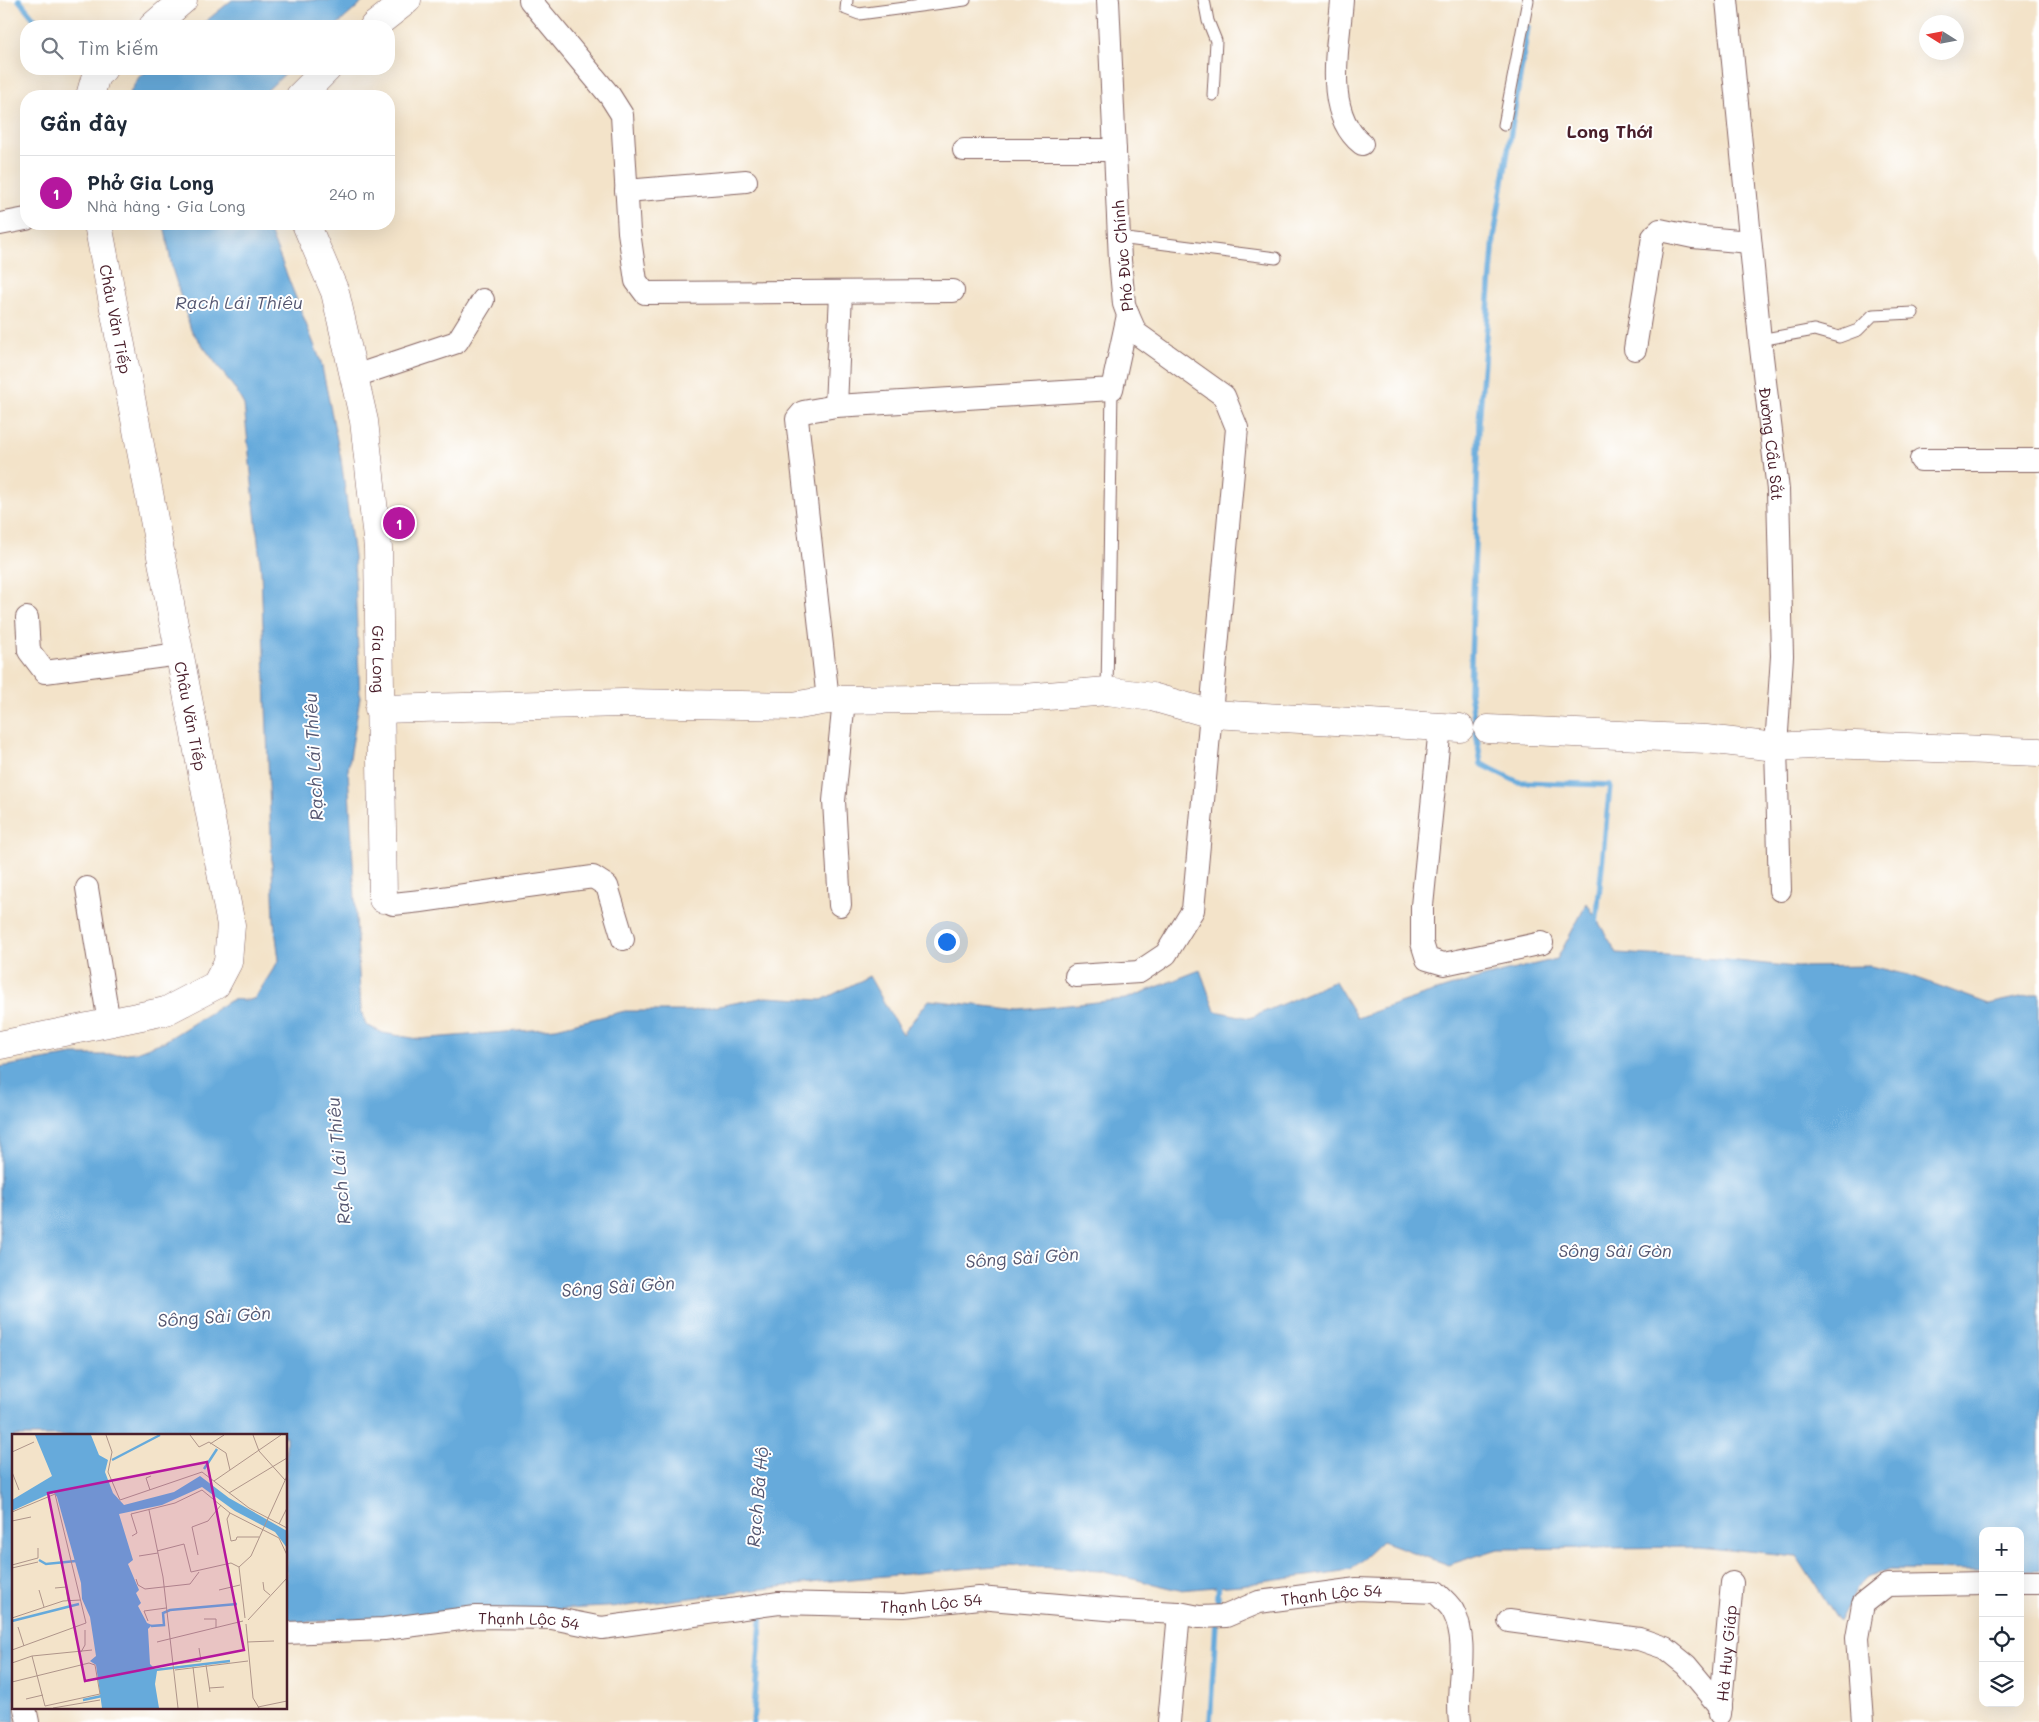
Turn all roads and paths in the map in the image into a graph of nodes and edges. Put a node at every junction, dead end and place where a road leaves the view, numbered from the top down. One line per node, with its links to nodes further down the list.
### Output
1 (183, 0): 11 (street)
2 (407, 0): 12 (street)
3 (530, 0): 23 (street)
4 (847, 0): 5 (lane)
5 (965, 0)
6 (1108, 0): 21 (street, Phó Đức Chính)
7 (1204, 0): 17 (lane)
8 (1342, 0): 19 (street)
9 (1528, 0): 18 (lane)
10 (1727, 0): 29 (street, Đường Cầu Sắt)
11 (160, 20)
12 (382, 20)
13 (96, 75): 15 (street)
14 (322, 75): 16 (street)
15 (92, 90)
16 (306, 90)
17 (1213, 95)
18 (1504, 125)
19 (1362, 144)
20 (964, 150): 21 (street)
21 (1115, 150): 28 (street, Phó Đức Chính)
22 (746, 180): 23 (street)
23 (626, 191): 32 (street)
24 (20, 220): 25 (street)
25 (0, 224)
26 (99, 230): 44 (street, Châu Văn Tiếp)
27 (309, 230): 38 (street)
28 (1119, 238): 30 (lane); 35 (street, Phó Đức Chính)
29 (1750, 242): 36 (street, Đường Cầu Sắt); 37 (street)
30 (1276, 258)
31 (953, 292): 32 (street)
32 (841, 293): 40 (street)
33 (483, 300): 38 (street)
34 (1913, 313): 36 (lane)
35 (1128, 314): 39 (street, Phó Đức Chính); 48 (street)
36 (1760, 340): 51 (street, Đường Cầu Sắt)
37 (1634, 349)
38 (357, 384): 47 (street, Gia Long)
39 (1112, 389): 40 (street); 45 (lane, Phó Đức Chính)
40 (836, 406): 46 (street)
41 (1921, 460): 42 (street)
42 (2039, 460)
43 (27, 618): 44 (street)
44 (179, 654): 60 (street, Châu Văn Tiếp)
45 (1107, 691): 46 (street); 48 (street)
46 (836, 700): 47 (street); 56 (street)
47 (379, 709): 55 (street, Gia Long)
48 (1212, 714): 49 (street); 59 (street)
49 (1450, 727): 50 (street); 58 (street)
50 (1488, 729): 51 (street)
51 (1776, 747): 52 (street); 54 (street, Đường Cầu Sắt)
52 (2039, 752)
53 (87, 888): 60 (street)
54 (1780, 890)
55 (383, 899): 57 (street)
56 (840, 905)
57 (623, 939)
58 (1542, 943)
59 (1076, 976)
60 (109, 1023): 61 (street, Châu Văn Tiếp)
61 (0, 1045)
62 (2024, 1582): 63 (street)
63 (2039, 1582)
64 (1732, 1583): 69 (street, Hà Huy Giáp)
65 (1979, 1583): 72 (street)
66 (1179, 1612): 68 (street, Thạnh Lộc 54); 70 (street); 71 (street, Thạnh Lộc 54)
67 (1509, 1621): 69 (street)
68 (288, 1633)
69 (1720, 1714)
70 (1169, 1722)
71 (1460, 1722)
72 (1863, 1722)

